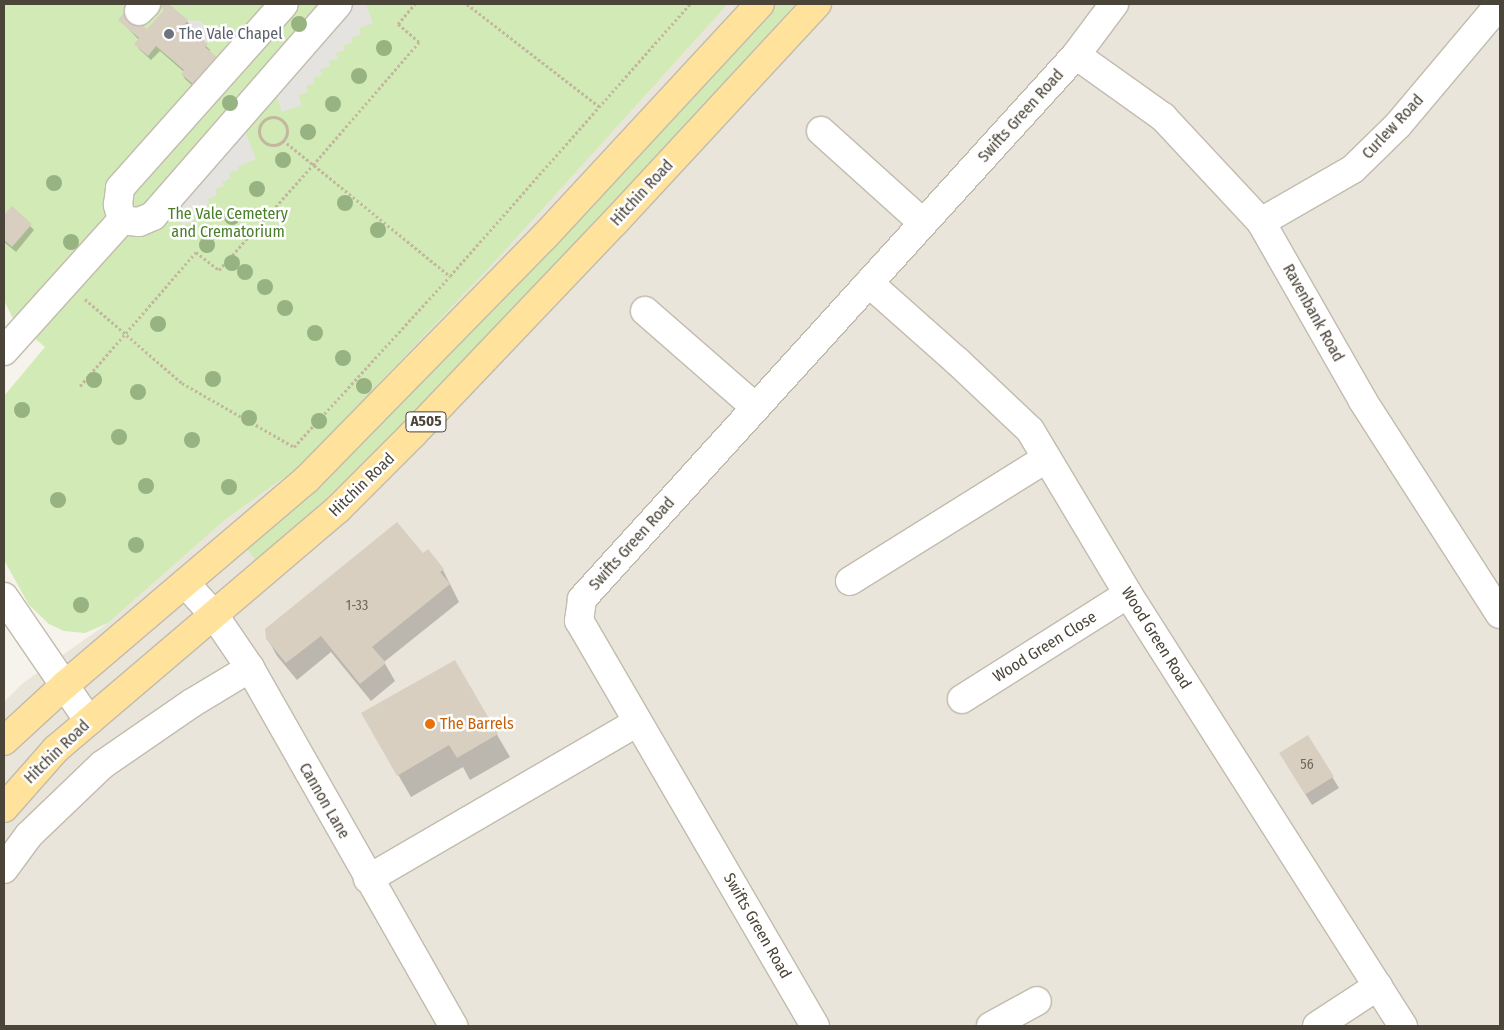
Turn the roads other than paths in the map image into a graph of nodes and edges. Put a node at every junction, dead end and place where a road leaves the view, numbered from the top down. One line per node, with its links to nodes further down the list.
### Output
1 (284, 4): 9 (street)
2 (338, 4): 9 (street)
3 (760, 4): 18 (main road, A505)
4 (817, 4): 22 (main road, Hitchin Road / A505)
5 (1114, 4): 7 (street, Swifts Green Road)
6 (1500, 4): 10 (street, Curlew Road)
7 (1076, 55): 10 (street, Ravenbank Road); 11 (street, Swifts Green Road)
8 (821, 131): 11 (street)
9 (122, 220): 14 (street)
10 (1262, 222): 21 (street, Ravenbank Road)
11 (923, 223): 12 (street, Swifts Green Road)
12 (869, 283): 15 (street, Swifts Green Road); 16 (street, Wood Green Road)
13 (645, 311): 15 (street)
14 (4, 351)
15 (756, 408): 27 (street, Swifts Green Road)
16 (1047, 458): 17 (street); 19 (street, Wood Green Road)
17 (850, 581)
18 (185, 584): 22 (street, Cannon Lane); 24 (main road, A505)
19 (1128, 594): 25 (street, Wood Green Close); 32 (street, Wood Green Road)
20 (4, 597): 24 (street)
21 (1500, 614)
22 (214, 615): 23 (street, Cannon Lane); 26 (main road, Hitchin Road / A505)
23 (250, 668): 30 (street); 31 (street, Cannon Lane)
24 (65, 685): 26 (street); 28 (main road, A505)
25 (962, 699)
26 (89, 720): 29 (main road, Hitchin Road / A505)
27 (638, 722): 31 (street); 35 (street, Swifts Green Road)
28 (4, 741)
29 (4, 808)
30 (4, 869)
31 (368, 879): 34 (street, Cannon Lane)
32 (1378, 986): 37 (street); 38 (street, Wood Green Road)
33 (1037, 1001): 36 (street)
34 (453, 1026)
35 (815, 1026)
36 (991, 1026)
37 (1317, 1026)
38 (1403, 1026)

